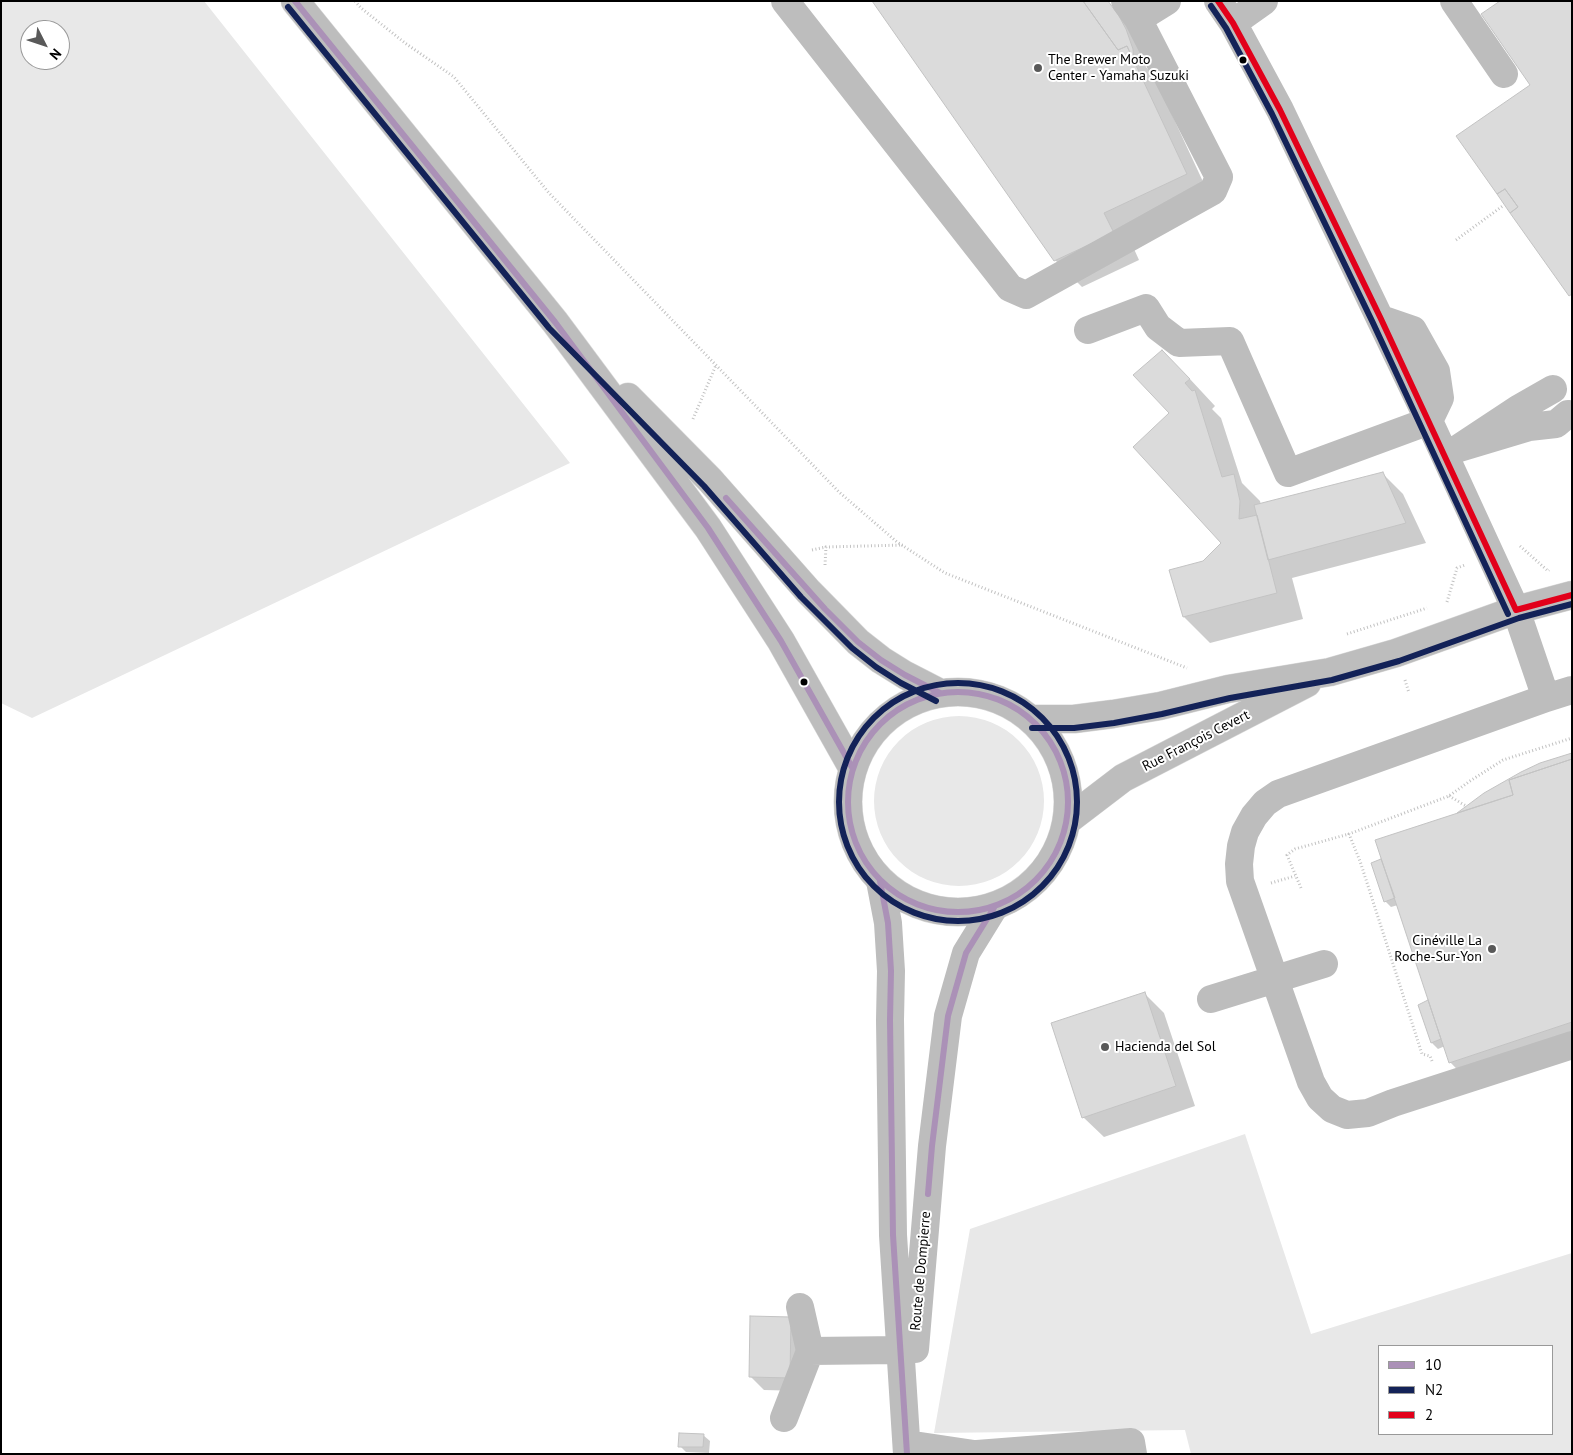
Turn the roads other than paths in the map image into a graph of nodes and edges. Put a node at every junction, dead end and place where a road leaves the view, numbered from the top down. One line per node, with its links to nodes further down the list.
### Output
1 (295, 1): 9 (main road)
2 (1168, 1): 6 (main road)
3 (1264, 1): 7 (main road)
4 (1454, 1): 8 (main road)
5 (791, 4): 6 (main road)
6 (1132, 10)
7 (1225, 12): 13 (main road)
8 (1504, 74)
9 (555, 322): 19 (main road); 22 (main road)
10 (1088, 330): 13 (main road)
11 (1553, 389): 14 (main road)
12 (1568, 414): 14 (main road)
13 (1429, 422): 14 (main road)
14 (1452, 453): 16 (main road)
15 (1572, 595): 16 (main road, Rue François Cevert)
16 (1516, 610): 17 (main road, Rue François Cevert); 20 (main road)
17 (1330, 672): 21 (main road, Rue François Cevert); 23 (main road, Rue François Cevert)
18 (1572, 690): 20 (main road)
19 (940, 693): 21 (main road); 22 (main road)
20 (1546, 698): 27 (main road)
21 (1032, 719): 23 (main road)
22 (853, 769): 24 (main road)
23 (1068, 820): 25 (main road)
24 (880, 881): 25 (main road); 31 (main road, Route de Dompierre)
25 (995, 906): 34 (main road, Route de Dompierre)
26 (1324, 964): 27 (main road)
27 (1275, 979): 28 (main road); 29 (main road)
28 (1211, 998)
29 (1572, 1045)
30 (800, 1307): 32 (main road)
31 (901, 1350): 32 (main road); 34 (main road, Route de Dompierre)
32 (810, 1351): 33 (main road)
33 (784, 1418)
34 (907, 1445): 35 (main road)
35 (974, 1454)
36 (977, 1454): 37 (main road)
37 (1133, 1454)

